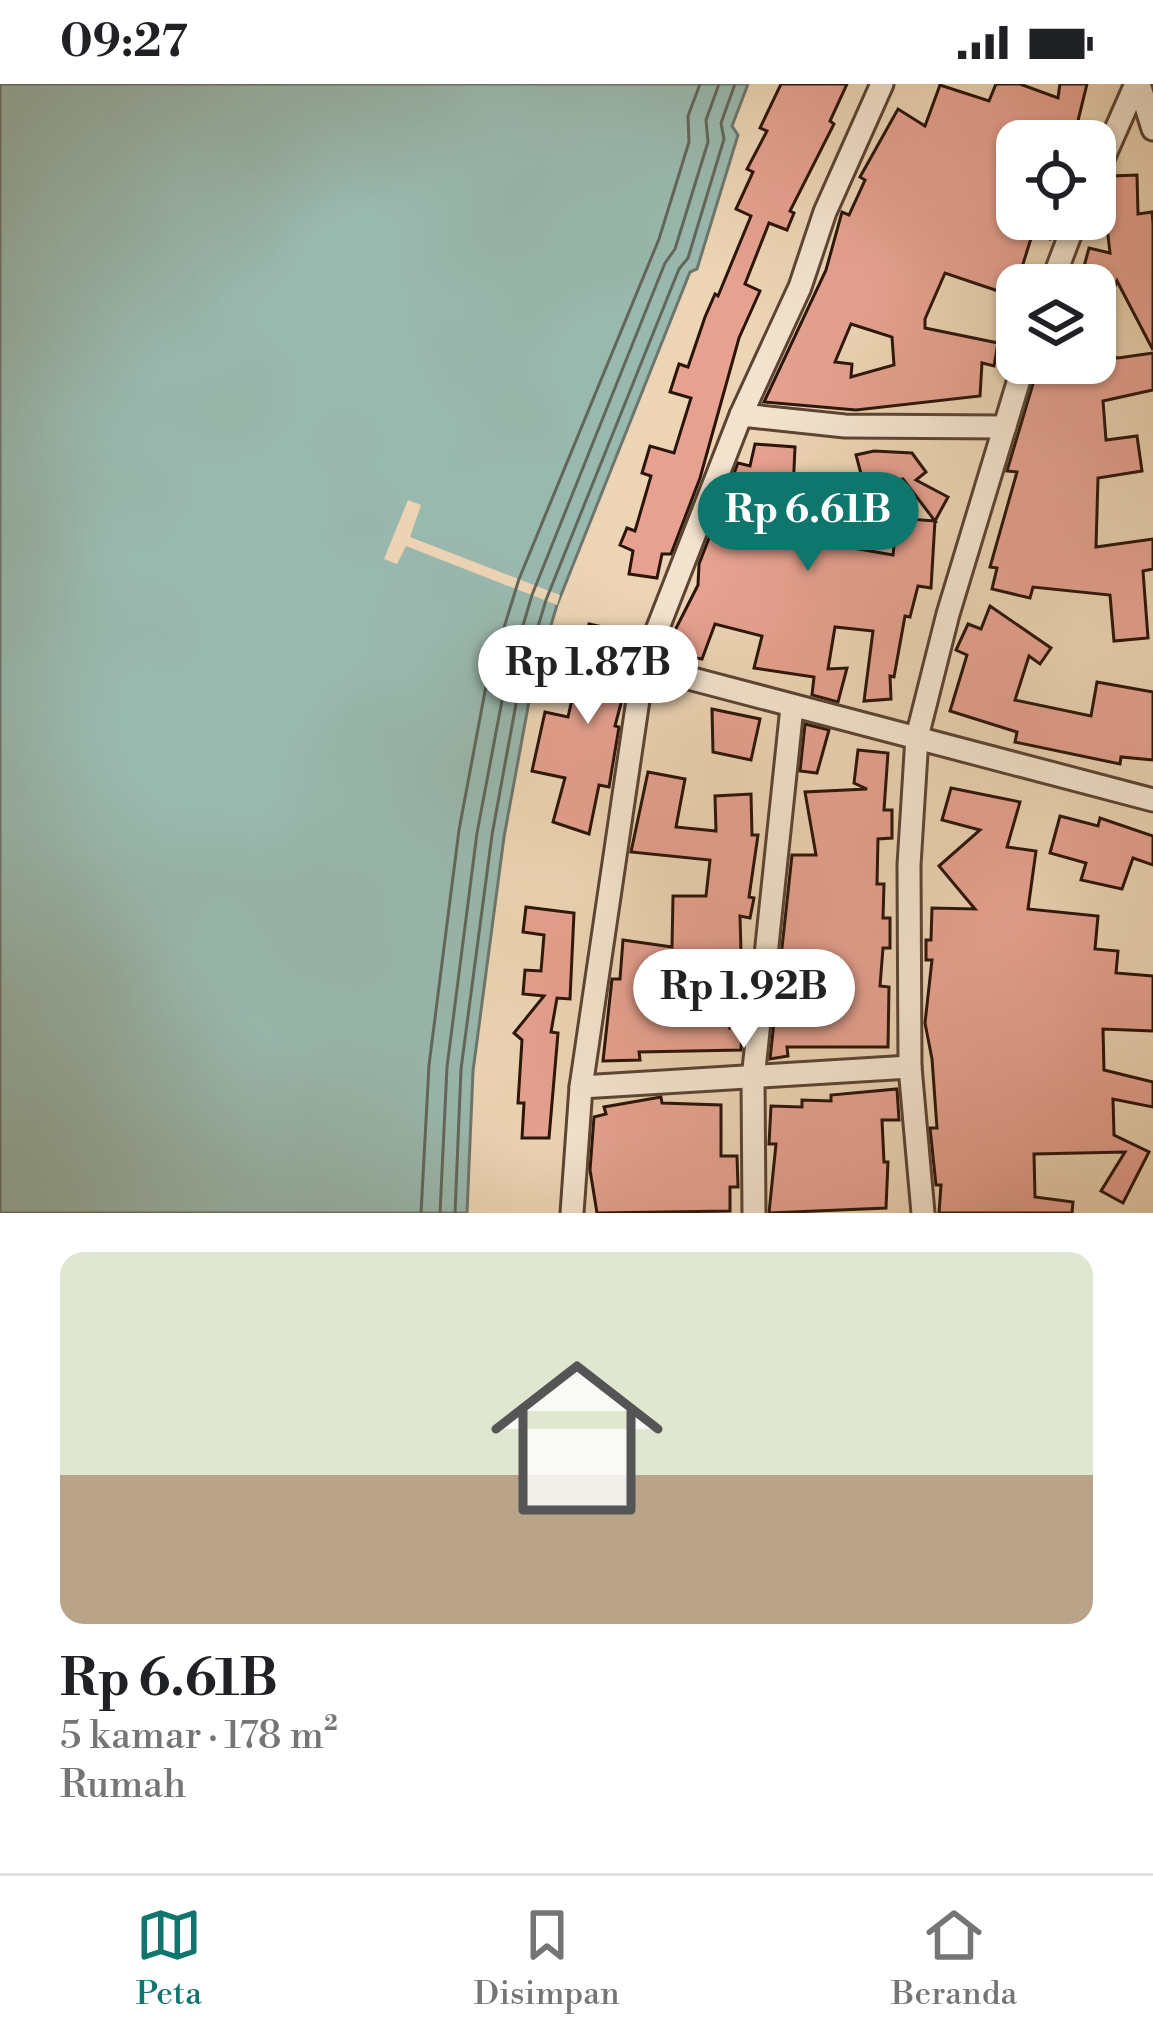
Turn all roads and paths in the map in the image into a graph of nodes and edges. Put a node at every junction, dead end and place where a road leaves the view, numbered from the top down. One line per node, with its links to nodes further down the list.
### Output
1 (882, 84): 6 (street)
2 (1138, 84): 3 (street); 4 (street)
3 (1153, 129)
4 (1116, 131)
5 (1018, 384): 7 (street)
6 (741, 415): 7 (street); 8 (street)
7 (1005, 427): 10 (street)
8 (643, 667): 9 (street); 14 (street)
9 (792, 707): 10 (street); 13 (street)
10 (917, 737): 11 (street); 12 (street)
11 (1153, 800)
12 (910, 1067): 13 (street); 17 (street)
13 (753, 1079): 14 (street); 16 (street)
14 (580, 1087): 15 (street)
15 (572, 1213)
16 (754, 1213)
17 (923, 1213)

